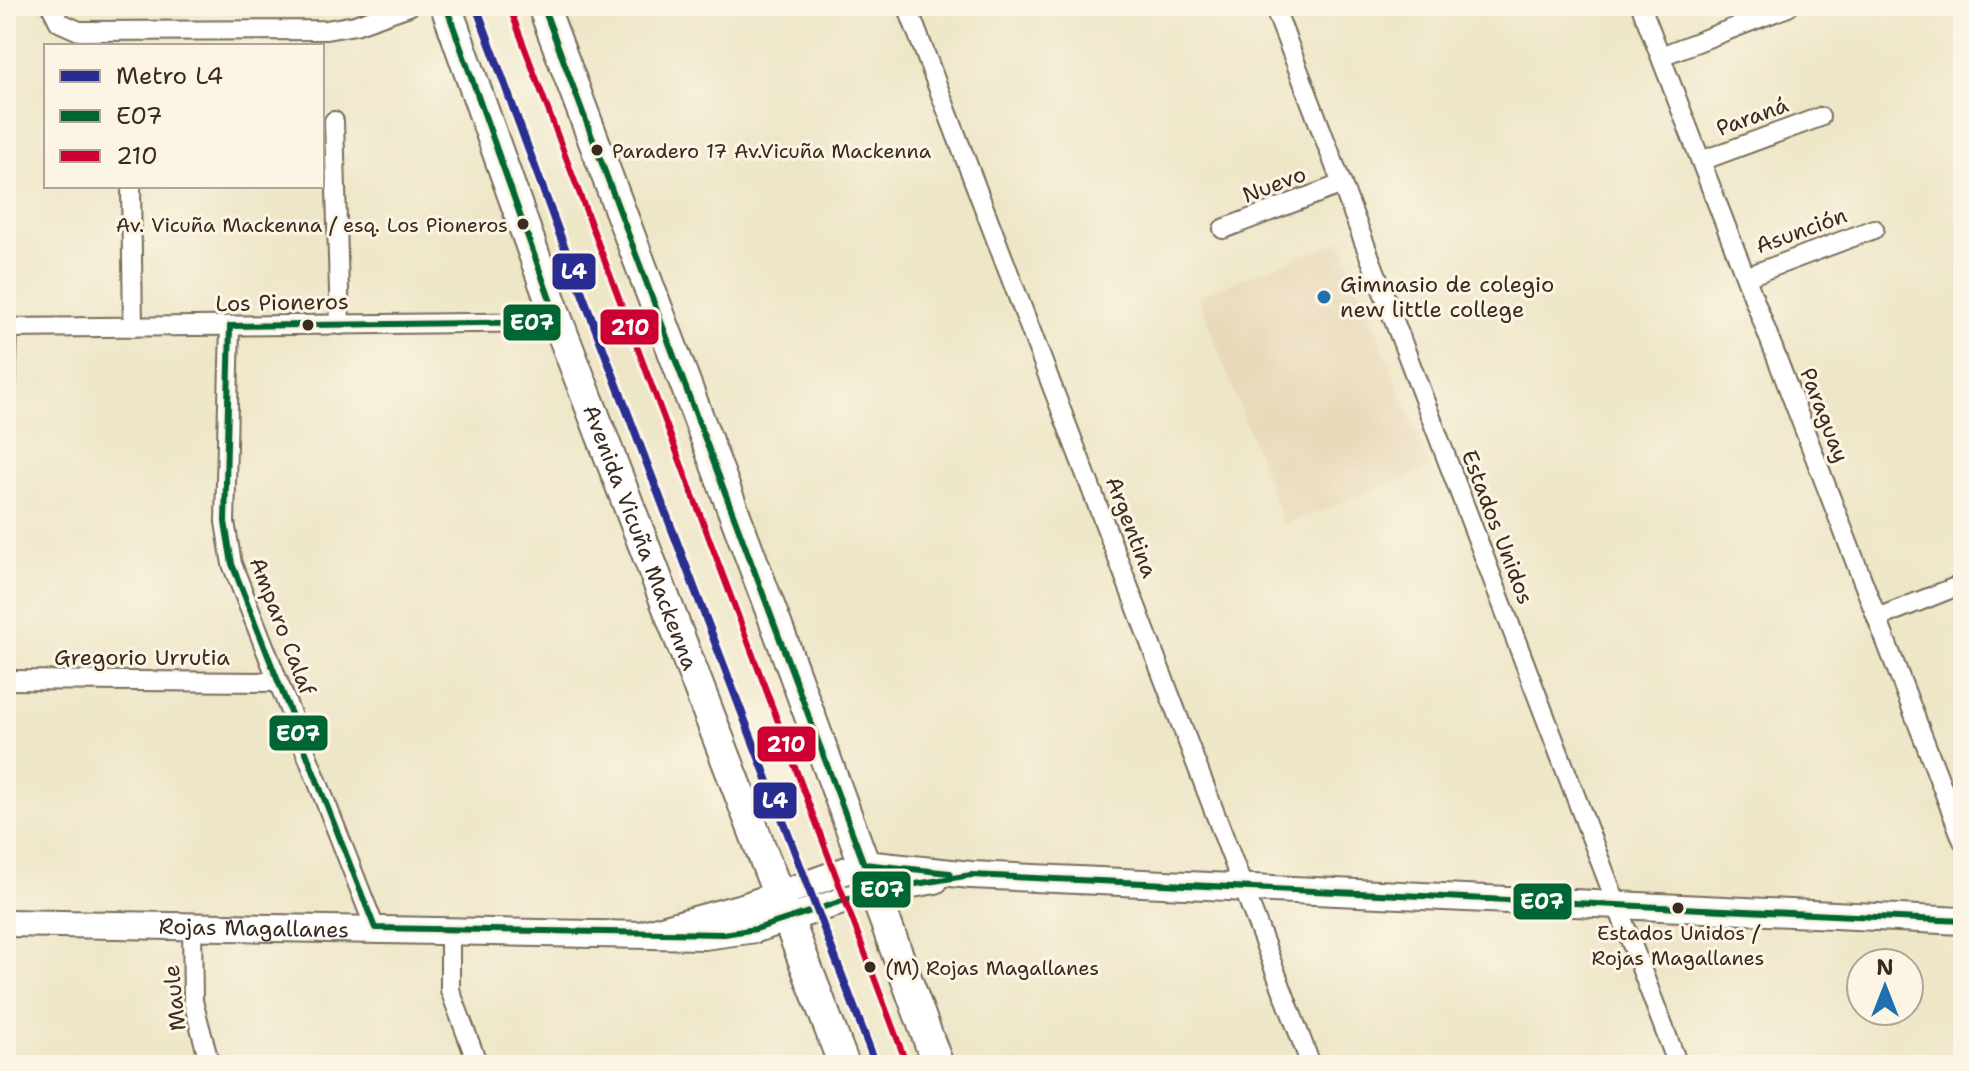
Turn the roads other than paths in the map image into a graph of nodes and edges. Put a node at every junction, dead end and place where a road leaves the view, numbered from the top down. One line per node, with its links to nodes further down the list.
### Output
1 (51, 6): 2 (street)
2 (409, 6)
3 (446, 6): 18 (main road, Avenida Vicuña Mackenna)
4 (543, 6): 29 (main road)
5 (907, 6): 30 (street, Argentina)
6 (1274, 6): 13 (street, Estados Unidos)
7 (1641, 6): 9 (street, Paraguay)
8 (1788, 7): 9 (street)
9 (1661, 56): 12 (street, Paraguay)
10 (1820, 117): 12 (street, Paraná)
11 (334, 121): 19 (street)
12 (1701, 161): 17 (street, Paraguay)
13 (1342, 184): 15 (street, Nuevo); 31 (street, Estados Unidos)
14 (131, 188): 21 (street)
15 (1223, 229)
16 (1874, 229): 17 (street, Asunción)
17 (1746, 277): 25 (street, Paraguay)
18 (558, 322): 19 (street, Los Pioneros); 32 (main road, Avenida Vicuña Mackenna)
19 (340, 325): 20 (street, Los Pioneros)
20 (230, 326): 21 (street, Los Pioneros); 27 (street, Amparo Calaf)
21 (133, 327): 22 (street, Los Pioneros)
22 (7, 328): 23 (street)
23 (6, 393)
24 (1963, 584): 25 (street)
25 (1877, 618): 28 (street, Paraguay)
26 (6, 680): 27 (street, Gregorio Urrutia)
27 (278, 682): 36 (street, Amparo Calaf)
28 (1963, 841)
29 (868, 878): 30 (main road, Rojas Magallanes); 32 (main road, Rojas Magallanes); 41 (main road)
30 (1242, 886): 31 (main road, Rojas Magallanes); 42 (street, Argentina)
31 (1617, 905): 33 (main road, Rojas Magallanes); 43 (street, Estados Unidos)
32 (783, 906): 37 (main road, Rojas Magallanes); 40 (main road, Avenida Vicuña Mackenna)
33 (1963, 921)
34 (6, 923): 35 (main road, Rojas Magallanes)
35 (192, 925): 36 (main road, Rojas Magallanes); 38 (street, Maule)
36 (375, 928): 37 (main road, Rojas Magallanes)
37 (450, 929): 39 (street)
38 (210, 1065)
39 (478, 1065)
40 (844, 1065)
41 (938, 1065)
42 (1311, 1065)
43 (1678, 1065)

